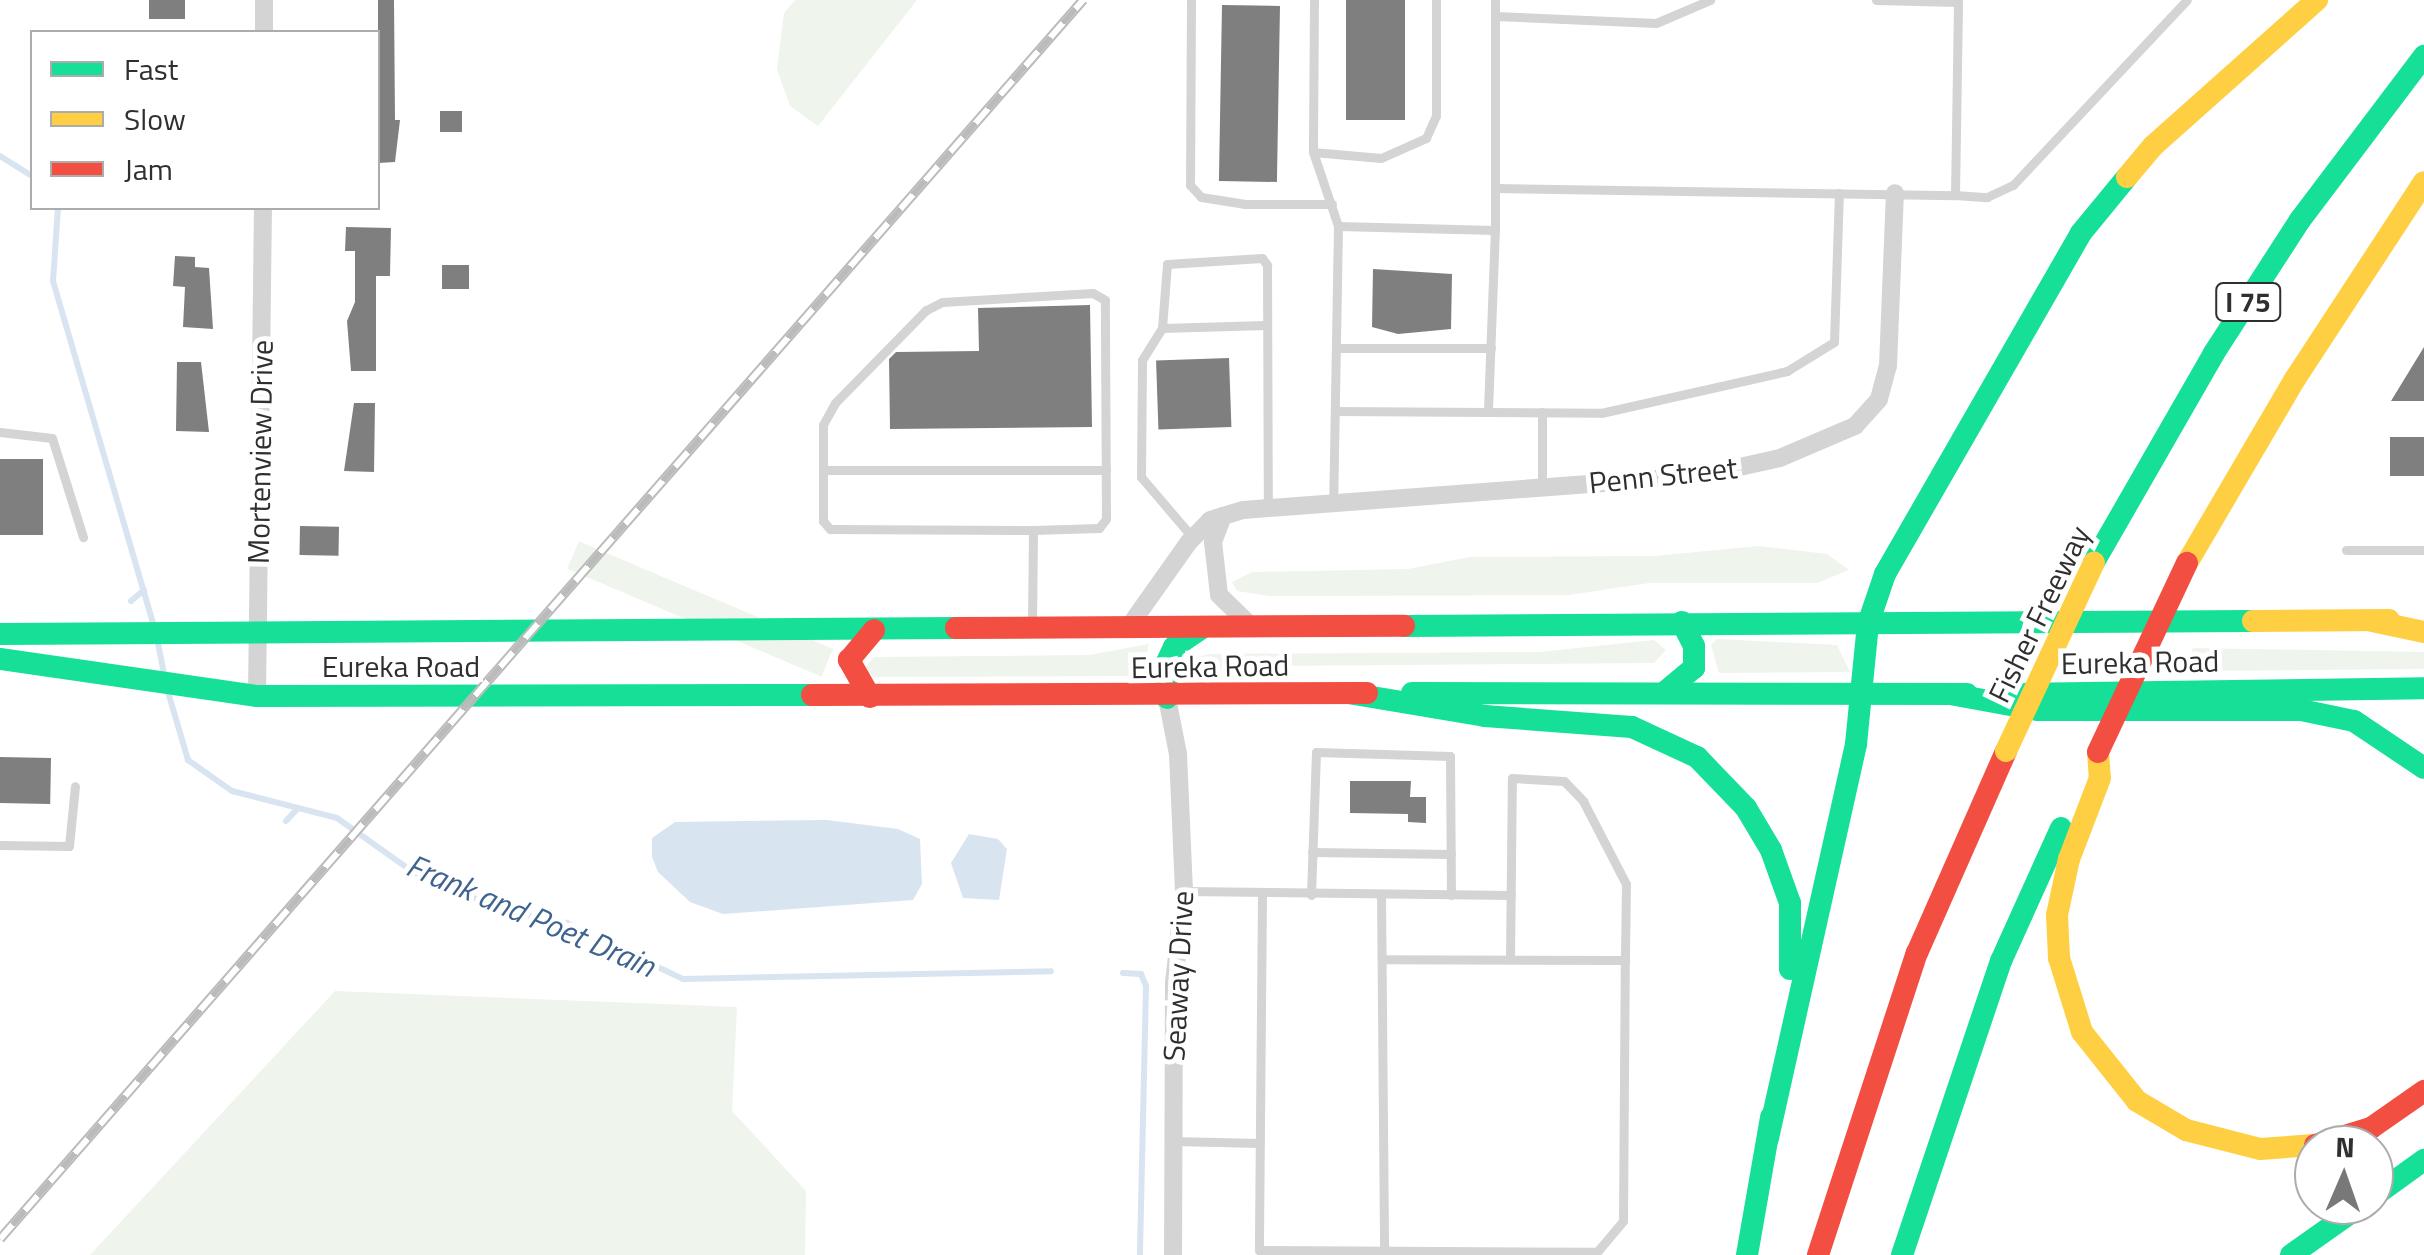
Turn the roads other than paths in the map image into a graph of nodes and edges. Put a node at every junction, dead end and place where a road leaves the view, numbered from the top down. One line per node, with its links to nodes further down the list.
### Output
1 (264, 0): 12 (street)
2 (1191, 0): 20 (lane)
3 (1314, 0): 14 (lane)
4 (1436, 0): 14 (lane)
5 (1495, 0): 11 (lane)
6 (1710, 0): 11 (lane)
7 (1876, 0): 10 (lane)
8 (2187, 0): 19 (lane)
9 (2317, 0): 46 (main road)
10 (1958, 1): 19 (lane)
11 (1495, 16): 16 (lane)
12 (264, 30)
13 (2424, 56): 91 (main road, Fisher Freeway / I 75, bridge)
14 (1314, 152): 20 (lane)
15 (2424, 182): 64 (main road, I 75, bridge)
16 (1495, 188): 17 (lane); 23 (lane)
17 (1839, 192): 18 (lane); 30 (lane)
18 (1895, 194): 19 (lane); 34 (street, Penn Street)
19 (1955, 194)
20 (1332, 204): 22 (lane)
21 (262, 210): 54 (street, Mortenview Drive)
22 (1338, 226): 23 (lane); 26 (lane)
23 (1495, 230): 27 (lane)
24 (1266, 325): 25 (lane); 25 (lane); 36 (lane)
25 (1162, 328): 40 (lane)
26 (1336, 348): 27 (lane); 29 (lane)
27 (1491, 348): 28 (lane)
28 (1488, 410): 29 (lane); 30 (lane)
29 (1334, 411): 35 (lane)
30 (1542, 412): 34 (lane)
31 (0, 432): 39 (lane)
32 (822, 470): 33 (lane); 33 (lane); 38 (lane)
33 (1106, 470): 38 (lane)
34 (1542, 488): 35 (street, Penn Street)
35 (1333, 500): 36 (street, Penn Street)
36 (1268, 506): 37 (street, Penn Street)
37 (1222, 516): 40 (street, Penn Street); 47 (street)
38 (1033, 530): 50 (lane)
39 (83, 537)
40 (1193, 538): 48 (street, Penn Street)
41 (2346, 550): 42 (lane)
42 (2424, 550)
43 (2372, 620): 44 (main road, Eureka Road); 46 (main road, Eureka Road); 52 (main road)
44 (2424, 620)
45 (1682, 622): 46 (main road, Eureka Road); 47 (main road, Eureka Road); 57 (main road)
46 (1868, 624): 59 (main road)
47 (1252, 627): 49 (main road, Eureka Road)
48 (1128, 628): 49 (main road, Eureka Road); 50 (main road, Eureka Road)
49 (1202, 628): 63 (main road)
50 (1032, 629): 51 (main road, Eureka Road)
51 (874, 630): 54 (main road, Eureka Road); 62 (main road)
52 (2424, 632)
53 (0, 634): 54 (main road, Eureka Road)
54 (258, 636): 61 (street, Mortenview Drive)
55 (0, 660): 61 (main road, Eureka Road)
56 (2424, 688): 60 (main road, Eureka Road)
57 (1665, 692): 58 (main road, Eureka Road); 59 (main road, Eureka Road)
58 (1348, 693): 63 (main road, Eureka Road); 81 (main road)
59 (1866, 694): 60 (main road, Eureka Road); 81 (main road)
60 (1950, 694): 65 (main road)
61 (257, 696): 62 (main road, Eureka Road)
62 (870, 698): 63 (main road, Eureka Road)
63 (1168, 698): 70 (street, Seaway Drive)
64 (2098, 752): 84 (main road); 92 (main road, I 75)
65 (2424, 768)
66 (75, 786): 67 (lane)
67 (0, 845)
68 (1312, 852): 69 (lane); 69 (lane); 72 (lane)
69 (1450, 854): 74 (lane)
70 (1184, 891): 71 (lane); 82 (street, Seaway Drive)
71 (1262, 894): 72 (lane); 83 (lane)
72 (1310, 895): 73 (lane)
73 (1382, 895): 74 (lane); 76 (lane)
74 (1451, 895): 75 (lane)
75 (1510, 895): 77 (lane); 78 (lane)
76 (1382, 959): 77 (lane); 88 (lane)
77 (1510, 960): 78 (lane)
78 (1625, 960): 88 (lane)
79 (2424, 1091): 80 (main road)
80 (2375, 1125)
81 (1768, 1138): 90 (main road)
82 (1173, 1141): 83 (lane); 89 (street, Seaway Drive)
83 (1260, 1143): 88 (lane)
84 (2294, 1146)
85 (2424, 1160): 86 (main road)
86 (2394, 1182)
87 (2333, 1225): 93 (main road)
88 (1384, 1250)
89 (1173, 1255)
90 (1747, 1255)
91 (1818, 1255)
92 (1902, 1255)
93 (2290, 1255)

